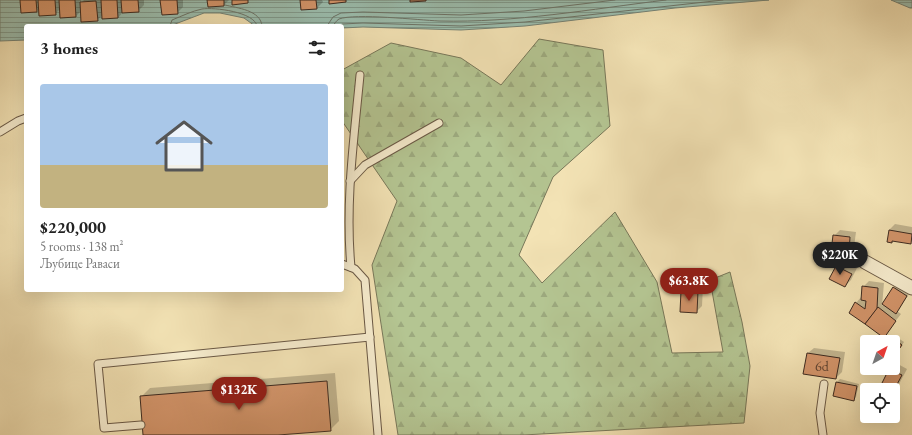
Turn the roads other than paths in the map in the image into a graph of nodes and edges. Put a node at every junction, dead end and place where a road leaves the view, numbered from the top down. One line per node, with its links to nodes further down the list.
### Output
1 (360, 75): 5 (lane)
2 (24, 119): 4 (lane)
3 (439, 122): 5 (lane)
4 (0, 132)
5 (350, 181): 8 (lane)
6 (865, 262): 9 (street)
7 (344, 265): 8 (lane)
8 (351, 267): 10 (lane)
9 (912, 288)
10 (370, 337): 12 (lane); 13 (lane)
11 (824, 384): 14 (lane)
12 (141, 425)
13 (378, 435)
14 (823, 435)

